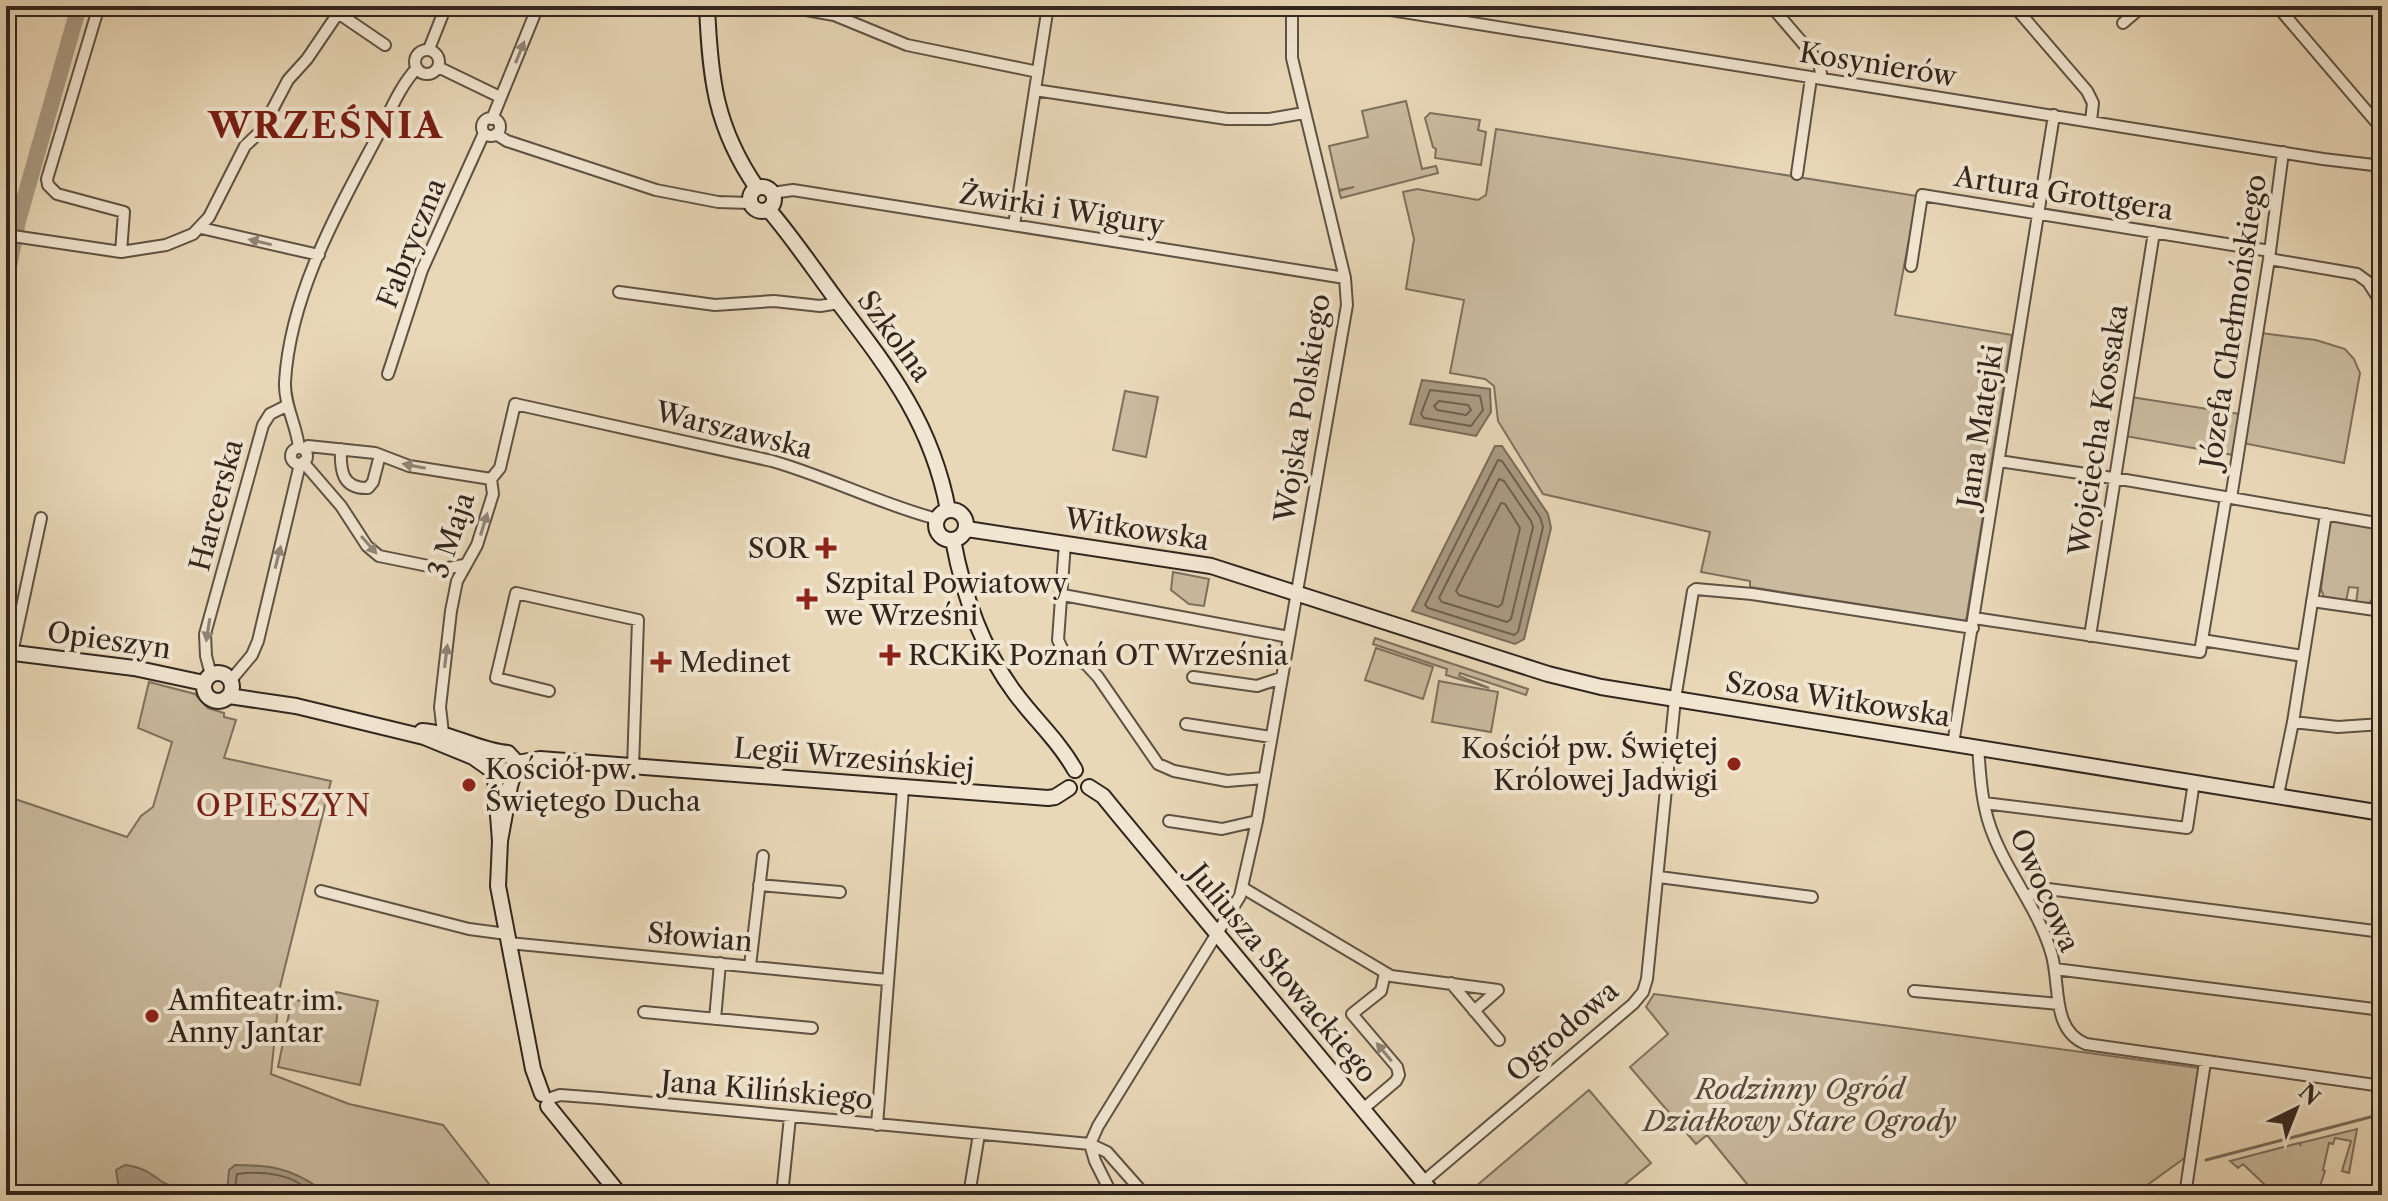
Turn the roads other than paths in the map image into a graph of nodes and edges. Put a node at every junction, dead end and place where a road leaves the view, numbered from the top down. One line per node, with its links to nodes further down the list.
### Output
1 (99, 6): 42 (street)
2 (446, 6): 16 (street)
3 (538, 6): 22 (street, one-way to 3)
4 (707, 6): 19 (street); 33 (street)
5 (1048, 6): 19 (street)
6 (1292, 6): 23 (street, Wojska Polskiego)
7 (1366, 6): 12 (street, Kosynierów)
8 (1771, 6): 20 (street)
9 (2014, 6): 26 (street)
10 (2143, 6): 14 (street)
11 (2277, 6): 27 (street)
12 (1394, 8): 20 (street, Kosynierów)
13 (340, 10): 15 (street); 39 (street)
14 (2123, 23)
15 (385, 45)
16 (429, 49): 17 (street); 18 (street)
17 (438, 67): 18 (street); 22 (street)
18 (417, 68): 43 (street)
19 (1038, 72): 21 (street)
20 (1816, 79): 24 (street, Kosynierów); 32 (street)
21 (1035, 90): 23 (street); 38 (street)
22 (500, 97): 25 (street)
23 (1304, 113): 46 (street, Wojska Polskiego)
24 (2054, 115): 26 (street, Kosynierów); 37 (street, Jana Matejki)
25 (492, 119): 28 (street); 29 (street)
26 (2091, 121): 30 (street, Kosynierów)
27 (2382, 129)
28 (484, 133): 29 (street); 50 (street, Fabryczna)
29 (496, 134): 35 (street)
30 (2283, 152): 31 (street, Kosynierów); 44 (street, Józefa Chełmońskiego)
31 (2382, 166)
32 (1797, 174)
33 (757, 188): 34 (street); 35 (street)
34 (772, 193): 36 (street); 38 (street, Żwirki i Wigury)
35 (750, 203): 36 (street)
36 (768, 209): 48 (street, Szkolna)
37 (2038, 214): 40 (street, Artura Grottgera); 45 (street, Artura Grottgera); 56 (street, Jana Matejki)
38 (1014, 225): 46 (street, Żwirki i Wigury)
39 (201, 228): 42 (street); 43 (street, one-way to 39)
40 (2154, 232): 44 (street, Artura Grottgera); 59 (street, Wojciecha Kossaka)
41 (6, 235): 42 (street)
42 (121, 252)
43 (319, 255): 52 (street)
44 (2270, 255): 49 (street, Artura Grottgera); 60 (street, Józefa Chełmońskiego)
45 (1911, 266)
46 (1345, 278): 70 (street, Wojska Polskiego)
47 (619, 292): 48 (street)
48 (839, 303): 61 (street, Szkolna)
49 (2382, 304)
50 (388, 374)
51 (515, 404): 58 (street, 3 Maja); 61 (street, Warszawska)
52 (288, 405): 53 (street); 82 (street, Harcerska, one-way to 82)
53 (301, 448): 54 (street); 57 (street)
54 (341, 449): 55 (street); 55 (street)
55 (380, 455): 58 (street, one-way to 55)
56 (1999, 461): 59 (street); 74 (street, Jana Matejki)
57 (301, 463): 68 (street, one-way to 68); 83 (street, one-way to 57)
58 (491, 479): 68 (street, 3 Maja, one-way to 58)
59 (2115, 480): 60 (street); 75 (street, Wojciecha Kossaka)
60 (2228, 497): 62 (street); 77 (street, Józefa Chełmońskiego)
61 (943, 514): 65 (street); 66 (street)
62 (2326, 514): 64 (street); 72 (street)
63 (41, 518): 78 (street)
64 (2382, 524)
65 (967, 529): 66 (street); 67 (street, Witkowska)
66 (953, 540): 97 (street)
67 (1065, 543): 70 (street, Witkowska); 71 (street)
68 (464, 565): 90 (street, 3 Maja, one-way to 68)
69 (2382, 574): 73 (street)
70 (1297, 593): 76 (street, Wojska Polskiego); 85 (street, Szosa Witkowska)
71 (1063, 595): 76 (street); 99 (street)
72 (2312, 601): 73 (street); 79 (street)
73 (2379, 611)
74 (1973, 623): 75 (street); 85 (street, Ogrodowa); 92 (street, Jana Matejki)
75 (2090, 636): 77 (street, Józefa Chełmońskiego)
76 (1289, 637): 81 (street, Wojska Polskiego)
77 (2202, 640): 79 (street)
78 (9, 652): 82 (street, Opieszyn)
79 (2303, 656): 86 (street)
80 (1193, 677): 81 (street)
81 (1281, 678): 91 (street, Wojska Polskiego)
82 (208, 679): 83 (street); 83 (street)
83 (231, 687): 89 (street)
84 (549, 691): 95 (street)
85 (1675, 699): 92 (street, Szosa Witkowska); 111 (street, Ogrodowa)
86 (2293, 722): 88 (street); 104 (street)
87 (1186, 724): 91 (street)
88 (2382, 724)
89 (402, 731): 90 (street); 98 (street)
90 (443, 733): 94 (street)
91 (1271, 737): 99 (street, Wojska Polskiego)
92 (1953, 744): 93 (street, Szosa Witkowska)
93 (1978, 747): 100 (street, Szosa Witkowska); 105 (street, Owocowa)
94 (497, 754): 96 (street); 98 (street)
95 (633, 767): 96 (street, Legii Wrzesińskiej); 102 (street, Legii Wrzesińskiej)
96 (515, 770): 98 (street); 109 (street)
97 (1075, 770): 101 (street); 103 (street)
98 (492, 773): 109 (street)
99 (1264, 778): 108 (street, Wojska Polskiego)
100 (2194, 782): 104 (street, Szosa Witkowska); 105 (street)
101 (1089, 787): 103 (street); 119 (street, Juliusza Słowackiego)
102 (903, 788): 103 (street, Legii Wrzesińskiej); 125 (street)
103 (1069, 788)
104 (2278, 795): 106 (street, Szosa Witkowska)
105 (1984, 803): 116 (street, Owocowa)
106 (2382, 813)
107 (1169, 821): 108 (street)
108 (1257, 821): 113 (street, Wojska Polskiego)
109 (500, 841): 120 (street)
110 (763, 856): 112 (street)
111 (1659, 877): 117 (street); 143 (street, Ogrodowa)
112 (759, 885): 115 (street); 122 (street)
113 (1243, 888): 119 (street, Wojska Polskiego); 124 (street)
114 (321, 891): 120 (street, Słowian)
115 (840, 892)
116 (2025, 896): 118 (street); 123 (street, Owocowa)
117 (1812, 897)
118 (2382, 932)
119 (1218, 934): 138 (street, Juliusza Słowackiego); 142 (street, Wojska Polskiego)
120 (508, 938): 121 (street, Słowian); 137 (street)
121 (720, 963): 122 (street, Słowian); 132 (street)
122 (750, 966): 125 (street, Słowian)
123 (2055, 969): 128 (street, Owocowa); 129 (street)
124 (1385, 973): 126 (street); 138 (street, one-way to 124)
125 (887, 980): 140 (street)
126 (1451, 983): 130 (street); 130 (street)
127 (1914, 991): 128 (street)
128 (2059, 1004): 135 (street, Owocowa)
129 (2382, 1010)
130 (1474, 1011): 134 (street)
131 (644, 1012): 132 (street)
132 (715, 1019): 133 (street)
133 (812, 1028)
134 (1499, 1040)
135 (2205, 1062): 136 (street); 149 (street)
136 (2382, 1086)
137 (547, 1099): 139 (street, Jana Kilińskiego); 144 (street)
138 (1363, 1109): 143 (street, Juliusza Słowackiego)
139 (790, 1117): 140 (street, Jana Kilińskiego); 145 (street)
140 (877, 1125): 141 (street, Jana Kilińskiego)
141 (979, 1134): 142 (street, Jana Kilińskiego); 146 (street)
142 (1090, 1144): 147 (street); 148 (street)
143 (1427, 1190)
144 (620, 1195)
145 (782, 1195)
146 (969, 1195)
147 (1112, 1195)
148 (1145, 1195)
149 (2185, 1195)

